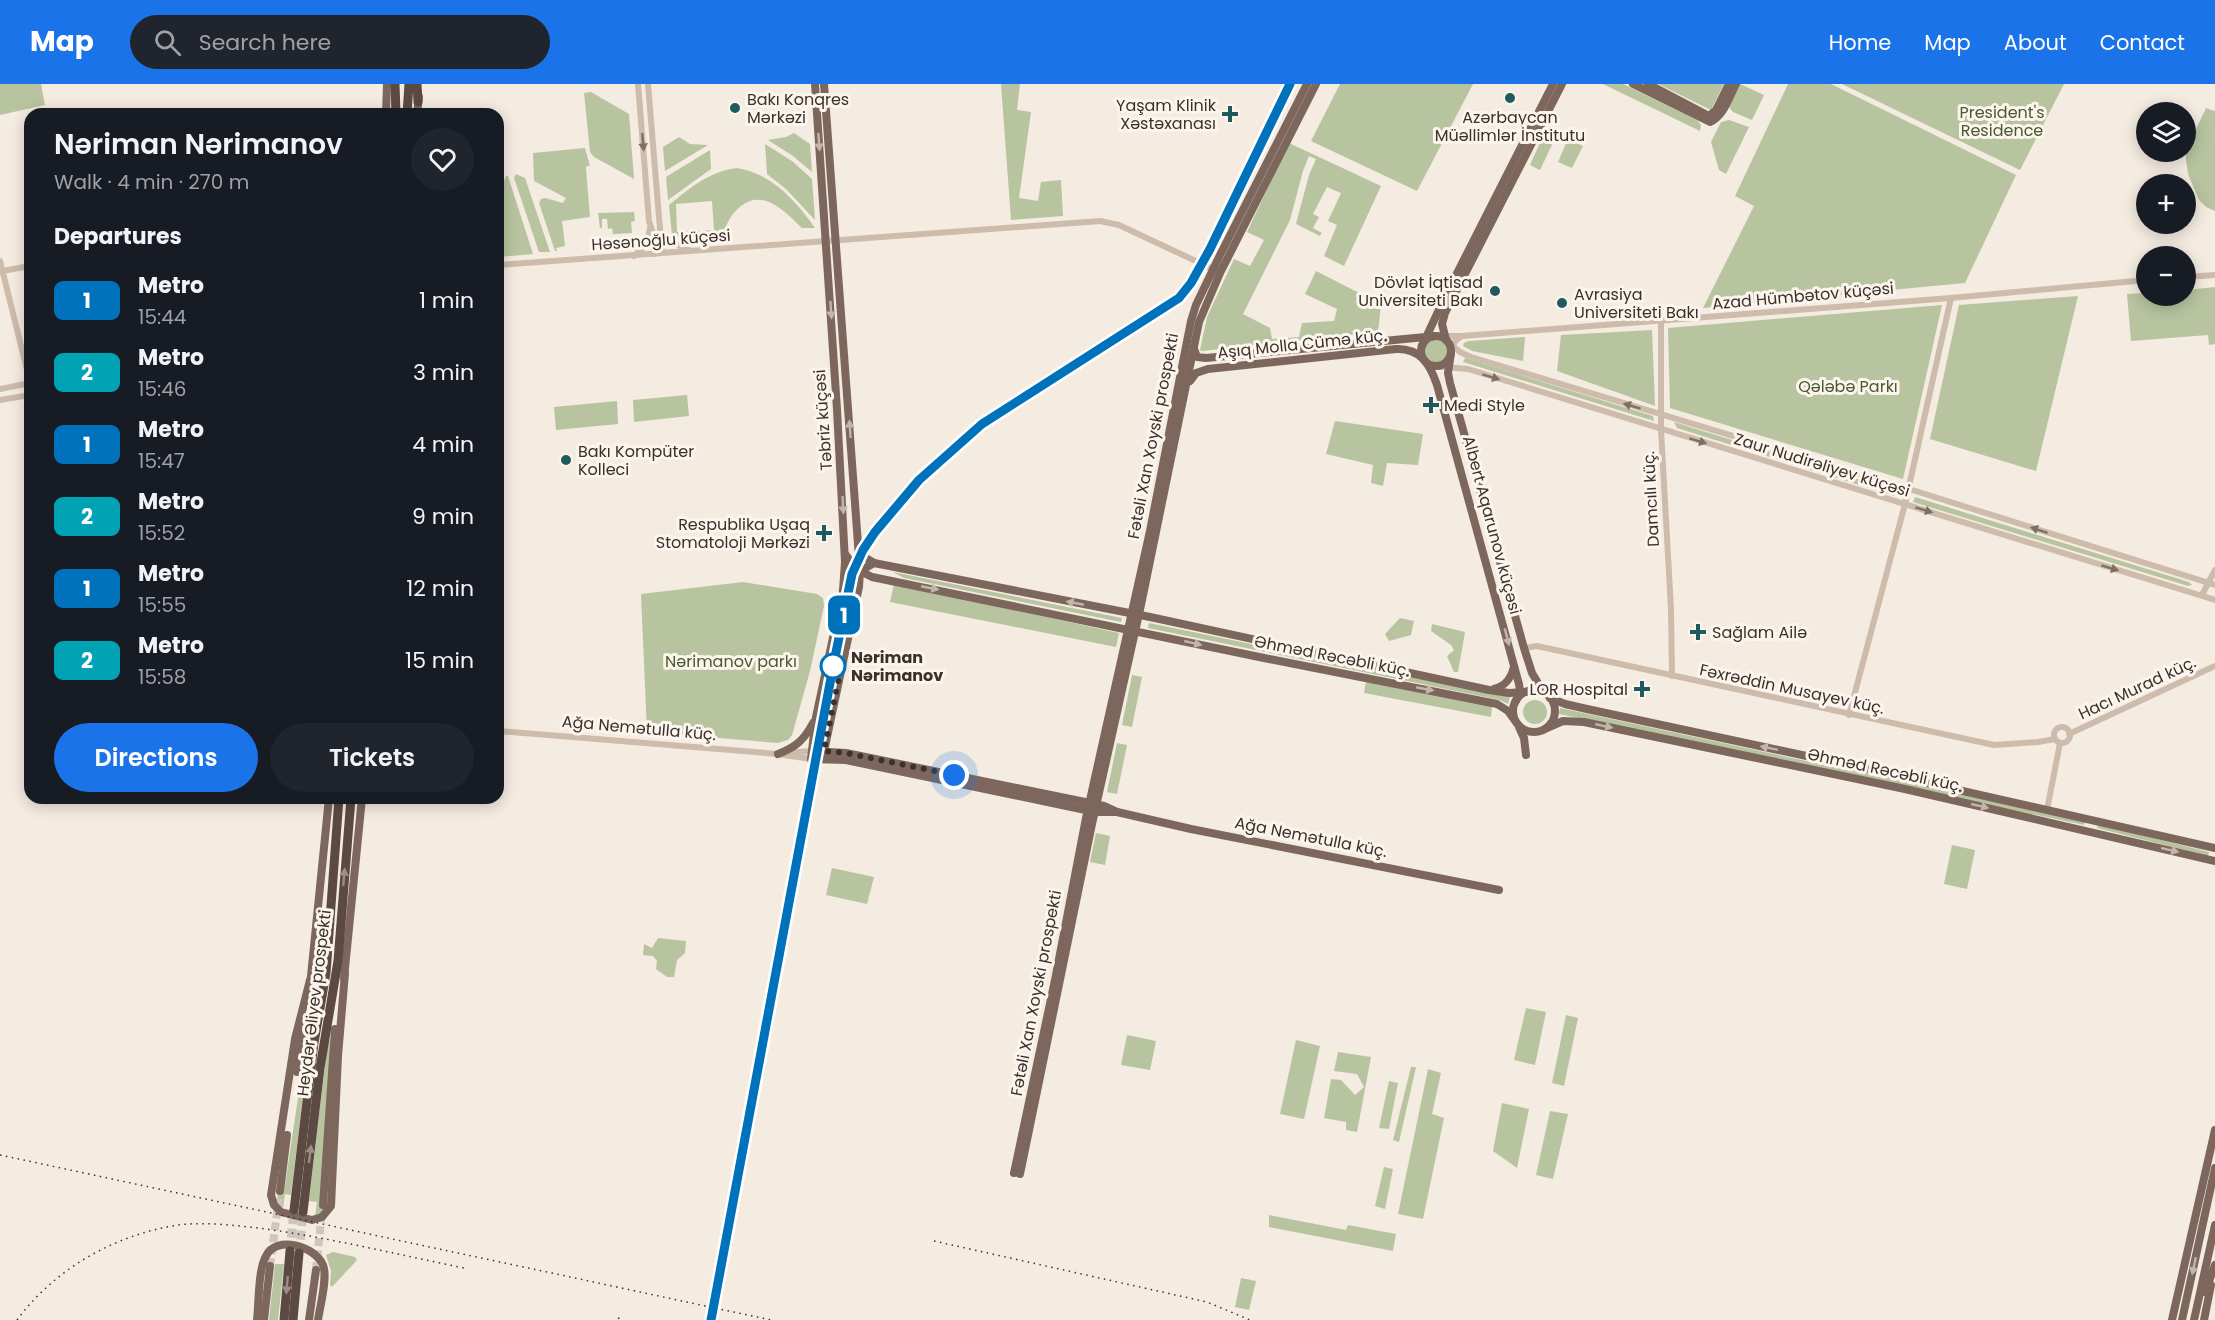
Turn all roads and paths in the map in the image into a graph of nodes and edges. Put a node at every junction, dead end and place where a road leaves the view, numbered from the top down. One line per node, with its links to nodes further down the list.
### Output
1 (387, 84): 20 (main road)
2 (397, 84): 21 (highway)
3 (409, 84): 22 (highway)
4 (418, 84): 18 (highway)
5 (638, 84): 26 (street, one-way to 26)
6 (648, 84): 25 (street)
7 (815, 84): 30 (main road, Təbriz küçəsi, one-way to 30)
8 (824, 84): 29 (main road, Təbriz küçəsi)
9 (1301, 84): 19 (main road)
10 (1324, 84): 17 (main road)
11 (1553, 84): 44 (main road)
12 (1562, 84): 46 (main road, Albert Aqarunov küçəsi)
13 (1633, 84): 24 (main road)
14 (1648, 84): 24 (main road)
15 (1729, 84): 24 (main road)
16 (1736, 84): 24 (main road)
17 (1312, 87): 19 (main road, Fətəli Xan Xoyski prospekti); 38 (main road, Fətəli Xan Xoyski prospekti)
18 (418, 102): 23 (main road)
19 (1297, 104): 38 (main road, Fətəli Xan Xoyski prospekti)
20 (386, 108)
21 (396, 108)
22 (407, 108)
23 (418, 108)
24 (1713, 118)
25 (656, 170): 26 (street); 28 (street)
26 (646, 171): 27 (street)
27 (650, 224): 32 (street); 33 (street)
28 (661, 232): 31 (street); 32 (street)
29 (836, 240): 30 (street, Həsənoğlu küçəsi); 38 (street); 64 (main road, Təbriz küçəsi, one-way to 29)
30 (826, 241): 31 (street, Həsənoğlu küçəsi); 65 (main road, Təbriz küçəsi, one-way to 65)
31 (693, 251): 32 (street, Həsənoğlu küçəsi)
32 (658, 254): 33 (street, Həsənoğlu küçəsi)
33 (634, 256): 35 (street, Həsənoğlu küçəsi)
34 (0, 261): 37 (street)
35 (504, 265)
36 (24, 267): 37 (street)
37 (3, 271): 49 (street)
38 (1216, 271): 48 (main road, Fətəli Xan Xoyski prospekti); 77 (main road, Fətəli Xan Xoyski prospekti)
39 (2215, 275): 40 (street)
40 (2196, 276)
41 (2136, 281): 42 (street, Azad Hümbətov küçəsi)
42 (1951, 298): 43 (street, Azad Hümbətov küçəsi); 62 (street)
43 (1661, 320): 45 (street, Azad Hümbətov küçəsi); 60 (street, Damcılı küç.)
44 (1426, 336): 46 (main road, Aşıq Molla Cümə küç.); 47 (main road); 50 (main road, Aşıq Molla Cümə küç.)
45 (1462, 336): 46 (street, Azad Hümbətov küçəsi); 46 (street)
46 (1447, 343): 47 (main road); 52 (main road); 53 (main road, Albert Aqarunov küçəsi); 60 (street, Zaur Nudirəliyev küçəsi, one-way to 46)
47 (1422, 346): 51 (main road)
48 (1194, 347): 50 (main road, Aşıq Molla Cümə küç.); 56 (main road, Fətəli Xan Xoyski prospekti)
49 (24, 358)
50 (1206, 358): 54 (main road)
51 (1425, 360): 52 (main road); 54 (main road, Aşıq Molla Cümə küç.); 80 (main road, Albert Aqarunov küçəsi, one-way to 80)
52 (1434, 366): 53 (street, Zaur Nudirəliyev küçəsi)
53 (1449, 367): 61 (street, Zaur Nudirəliyev küçəsi, one-way to 61); 79 (main road, Albert Aqarunov küçəsi)
54 (1208, 369): 56 (main road, Aşıq Molla Cümə küç.)
55 (24, 384): 57 (street)
56 (1187, 386): 77 (main road, Fətəli Xan Xoyski prospekti)
57 (0, 389)
58 (24, 396): 59 (street)
59 (0, 400)
60 (1661, 415): 61 (street, Damcılı küç.); 62 (street, Zaur Nudirəliyev küçəsi)
61 (1661, 430): 63 (street, Zaur Nudirəliyev küçəsi, one-way to 63); 82 (street, Damcılı küç.)
62 (1909, 489): 63 (street); 70 (street, Zaur Nudirəliyev küçəsi, one-way to 62)
63 (1905, 504): 74 (street, Zaur Nudirəliyev küçəsi, one-way to 74); 88 (street)
64 (859, 550): 66 (main road); 68 (main road, Təbriz küçəsi)
65 (845, 551): 68 (main road); 73 (main road, Təbriz küçəsi)
66 (874, 563): 68 (main road); 77 (main road, Əhməd Rəcəbli küç., one-way to 66)
67 (2215, 570): 70 (street)
68 (860, 571): 69 (main road, Əhməd Rəcəbli küç.); 72 (main road, Təbriz küçəsi); 73 (main road)
69 (873, 577): 72 (main road); 78 (main road, Əhməd Rəcəbli küç., one-way to 78)
70 (2207, 583): 71 (street, Zaur Nudirəliyev küçəsi); 74 (street)
71 (2215, 585)
72 (859, 587): 76 (main road)
73 (843, 591): 76 (main road); 83 (main road, Təbriz küçəsi)
74 (2202, 595): 75 (street, Zaur Nudirəliyev küçəsi)
75 (2215, 600)
76 (855, 605): 84 (main road)
77 (1139, 615): 78 (main road); 85 (main road, Əhməd Rəcəbli küç.)
78 (1129, 629): 90 (main road, Əhməd Rəcəbli küç., one-way to 90); 102 (main road, Fətəli Xan Xoyski prospekti); 102 (main road, Fətəli Xan Xoyski prospekti)
79 (1524, 648): 82 (street, Fəxrəddin Musayev küç.); 87 (main road, Albert Aqarunov küçəsi)
80 (1514, 663): 85 (main road); 86 (main road, Albert Aqarunov küçəsi)
81 (2215, 666): 93 (street, Hacı Murad küç.)
82 (1672, 676): 88 (street, Fəxrəddin Musayev küç.)
83 (824, 678): 84 (main road); 89 (main road, Təbriz küçəsi)
84 (838, 680): 96 (main road)
85 (1489, 690): 86 (main road, Əhməd Rəcəbli küç.)
86 (1521, 695): 87 (main road); 90 (main road)
87 (1547, 695): 91 (main road); 103 (main road, Əhməd Rəcəbli küç., one-way to 87)
88 (1849, 715): 94 (street, Fəxrəddin Musayev küç.)
89 (816, 717): 95 (main road); 97 (main road, Təbriz küçəsi)
90 (1517, 724): 91 (main road); 91 (main road)
91 (1544, 730): 105 (main road, Əhməd Rəcəbli küç., one-way to 105)
92 (504, 731): 95 (street, Ağa Nemətulla küç.)
93 (2069, 734): 94 (street); 94 (street)
94 (2057, 741): 103 (street)
95 (778, 754): 97 (street, Ağa Nemətulla küç.)
96 (823, 755): 97 (main road); 102 (main road); 102 (main road)
97 (813, 759): 109 (street, Təbriz küçəsi)
98 (328, 804): 111 (main road)
99 (339, 804): 100 (highway, Heydər Əliyev prospekti, one-way to 100)
100 (351, 804)
101 (361, 804): 110 (main road)
102 (1091, 807): 108 (main road, Ağa Nemətulla küç.); 115 (main road, Fətəli Xan Xoyski prospekti)
103 (2047, 810): 104 (main road, Əhməd Rəcəbli küç.)
104 (2088, 819): 105 (main road); 106 (main road, Əhməd Rəcəbli küç.)
105 (2086, 830): 107 (main road, Əhməd Rəcəbli küç., one-way to 107)
106 (2215, 849): 107 (main road)
107 (2214, 861)
108 (1499, 890)
109 (783, 926)
110 (345, 973): 111 (main road); 117 (main road)
111 (310, 980): 116 (main road)
112 (2215, 1131): 118 (main road)
113 (2215, 1160): 118 (main road)
114 (2215, 1168): 124 (main road, one-way to 124)
115 (1017, 1174)
116 (280, 1191)
117 (323, 1205)
118 (2196, 1217): 123 (main road)
119 (2215, 1225): 132 (main road)
120 (270, 1266): 126 (main road)
121 (2215, 1267): 132 (main road); 133 (main road)
122 (316, 1270): 129 (main road)
123 (2183, 1274): 124 (main road); 131 (main road)
124 (2182, 1319)
125 (257, 1320): 130 (main road)
126 (264, 1320)
127 (284, 1320): 128 (highway, one-way to 127)
128 (293, 1320)
129 (309, 1320)
130 (318, 1320)
131 (2172, 1320)
132 (2194, 1320)
133 (2204, 1320)

